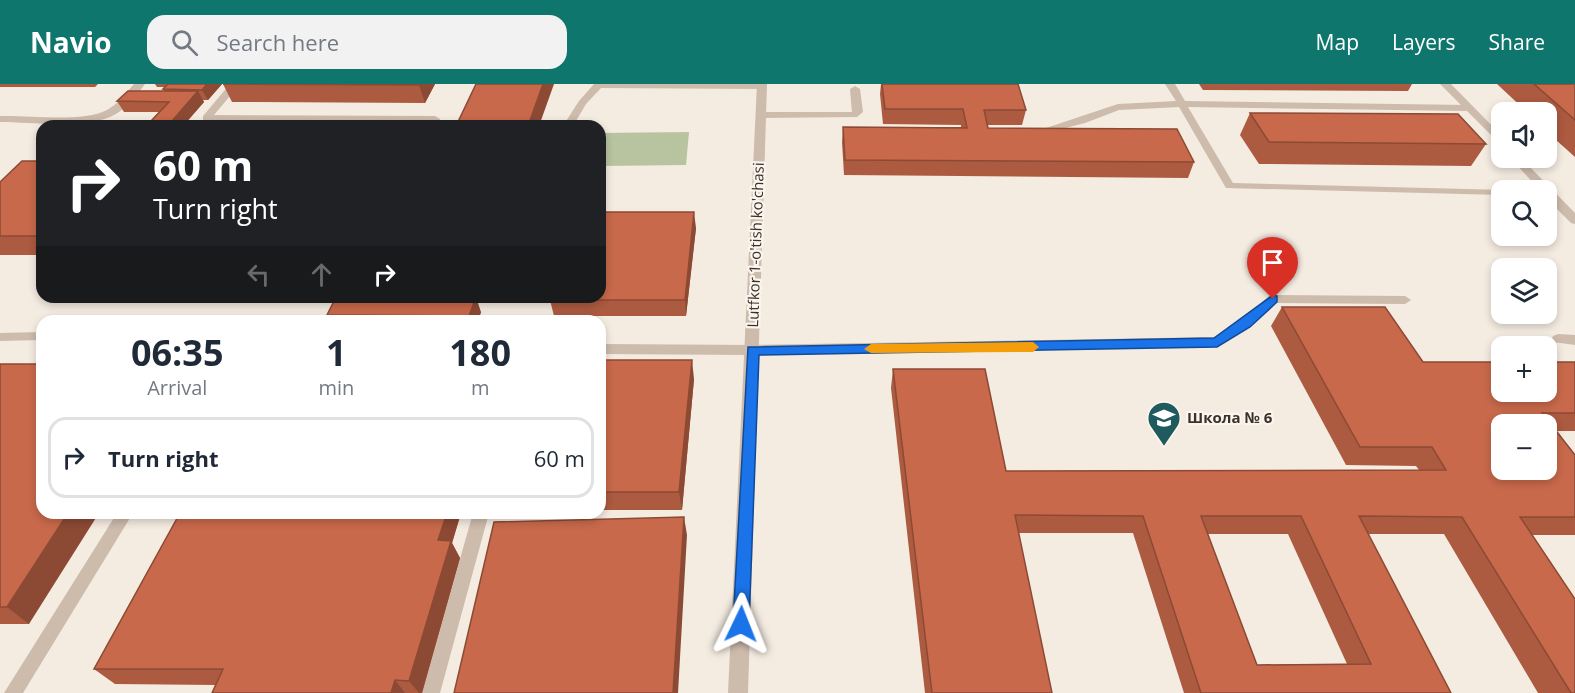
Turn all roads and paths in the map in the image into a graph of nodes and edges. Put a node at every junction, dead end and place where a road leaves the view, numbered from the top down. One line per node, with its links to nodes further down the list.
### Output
1 (140, 84): 10 (street)
2 (235, 84): 11 (lane)
3 (1170, 84): 7 (lane)
4 (1445, 84): 8 (street)
5 (762, 85): 9 (street, Lutfkor 1-o'tish ko'chasi); 12 (lane)
6 (855, 89): 9 (lane)
7 (1182, 104): 8 (lane); 13 (lane); 17 (lane)
8 (1468, 108): 14 (street)
9 (761, 116): 26 (street, Lutfkor 1-o'tish ko'chasi)
10 (0, 119)
11 (435, 120)
12 (572, 120)
13 (1030, 132)
14 (1491, 132)
15 (1524, 168): 16 (street)
16 (1536, 180)
17 (1491, 192)
18 (1557, 201): 19 (street)
19 (1572, 214)
20 (1405, 300): 26 (lane)
21 (36, 336): 22 (lane)
22 (0, 337)
23 (1558, 339): 24 (lane)
24 (1575, 340)
25 (606, 349): 26 (lane)
26 (752, 350): 31 (street, Lutfkor 1-o'tish ko'chasi)
27 (121, 519): 29 (lane)
28 (479, 519): 30 (lane)
29 (13, 693)
30 (431, 693)
31 (738, 693)

